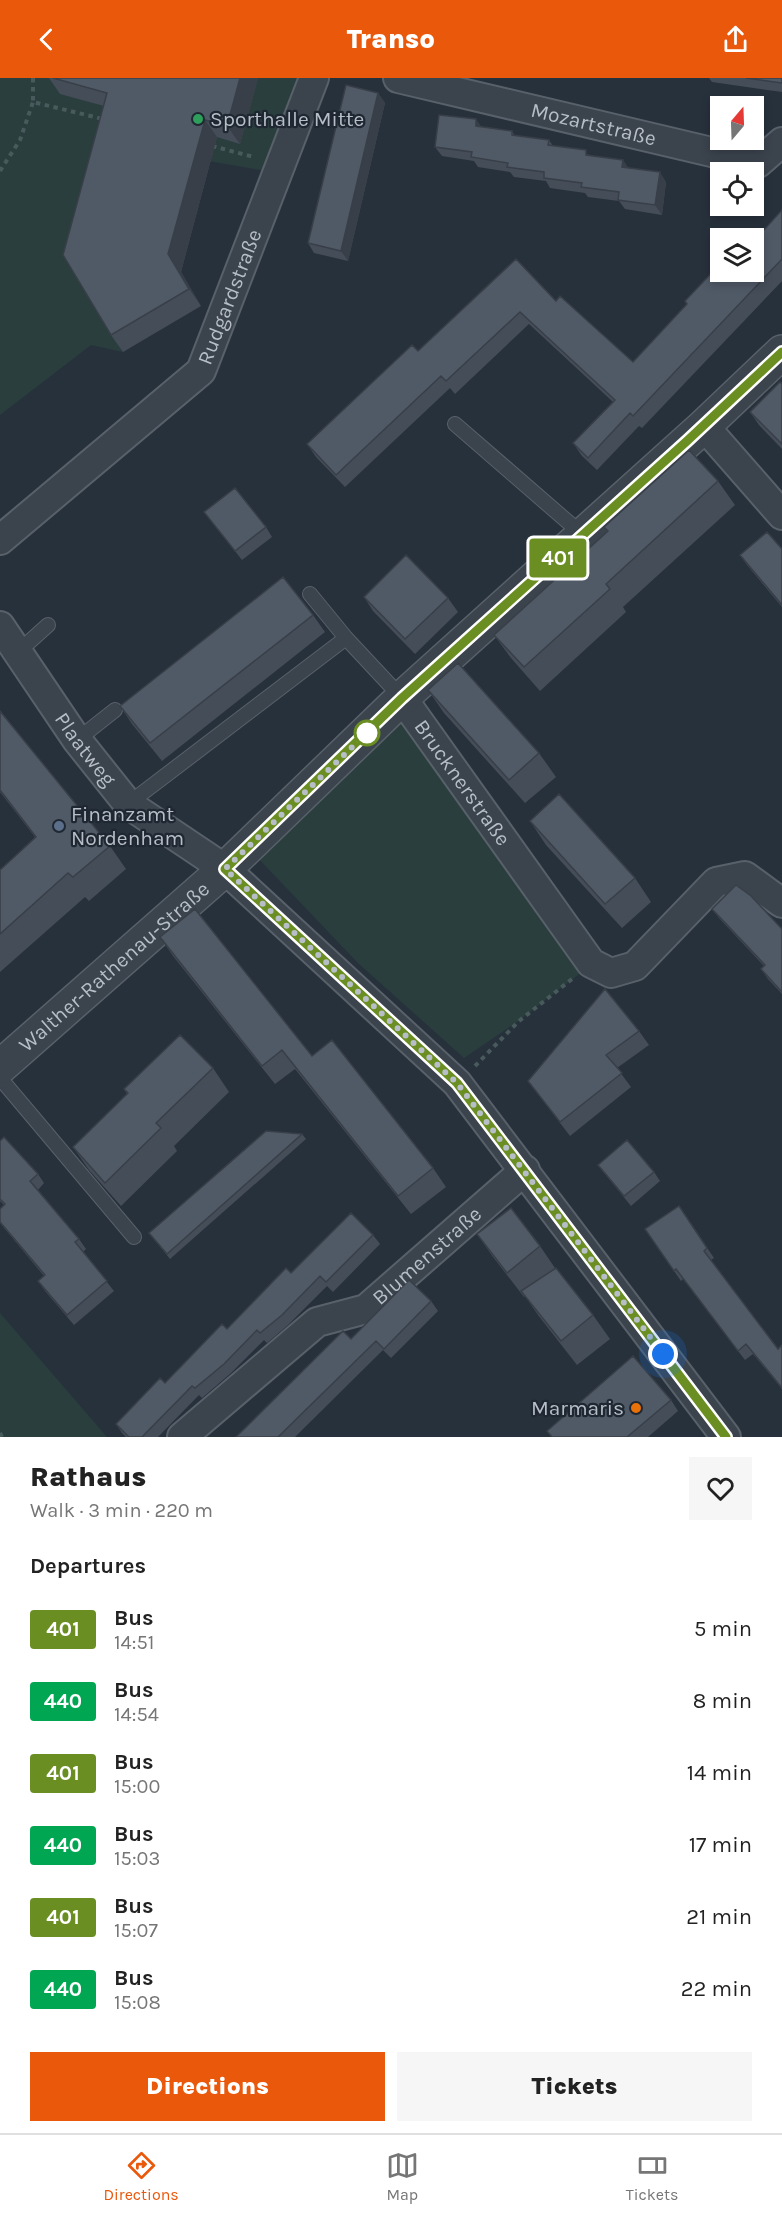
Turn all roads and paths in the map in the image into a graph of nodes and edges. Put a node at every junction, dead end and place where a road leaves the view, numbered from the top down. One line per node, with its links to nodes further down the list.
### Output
1 (33, 78): 4 (path)
2 (314, 78): 8 (street, Rudgardstraße)
3 (398, 78): 6 (street, Mozartstraße)
4 (33, 102): 5 (path); 9 (path)
5 (111, 122)
6 (782, 142)
7 (201, 143): 8 (path)
8 (282, 162): 15 (street, Rudgardstraße)
9 (0, 171)
10 (782, 352): 12 (street, Walther-Rathenau-Straße)
11 (455, 424): 14 (lane)
12 (704, 426): 13 (street); 14 (street, Walther-Rathenau-Straße)
13 (782, 515)
14 (583, 535): 21 (street, Walther-Rathenau-Straße)
15 (0, 540)
16 (309, 594): 19 (lane, Brucknerstraße)
17 (48, 625): 20 (lane)
18 (0, 626): 20 (street, Plaatweg)
19 (346, 638): 21 (lane, Brucknerstraße); 24 (lane)
20 (18, 652): 23 (street, Plaatweg)
21 (402, 698): 25 (street, Walther-Rathenau-Straße); 27 (street, Brucknerstraße)
22 (115, 710): 23 (lane)
23 (77, 740): 24 (street, Plaatweg)
24 (128, 804): 25 (street, Plaatweg)
25 (225, 869): 28 (street, Walther-Rathenau-Straße); 30 (street, Plaatweg)
26 (782, 903): 27 (street)
27 (601, 968): 30 (path)
28 (0, 1067)
29 (0, 1078): 32 (lane)
30 (457, 1083): 31 (street, Plaatweg)
31 (525, 1170): 33 (street, Plaatweg); 34 (street, Blumenstraße)
32 (134, 1237)
33 (717, 1434)
34 (182, 1437)

